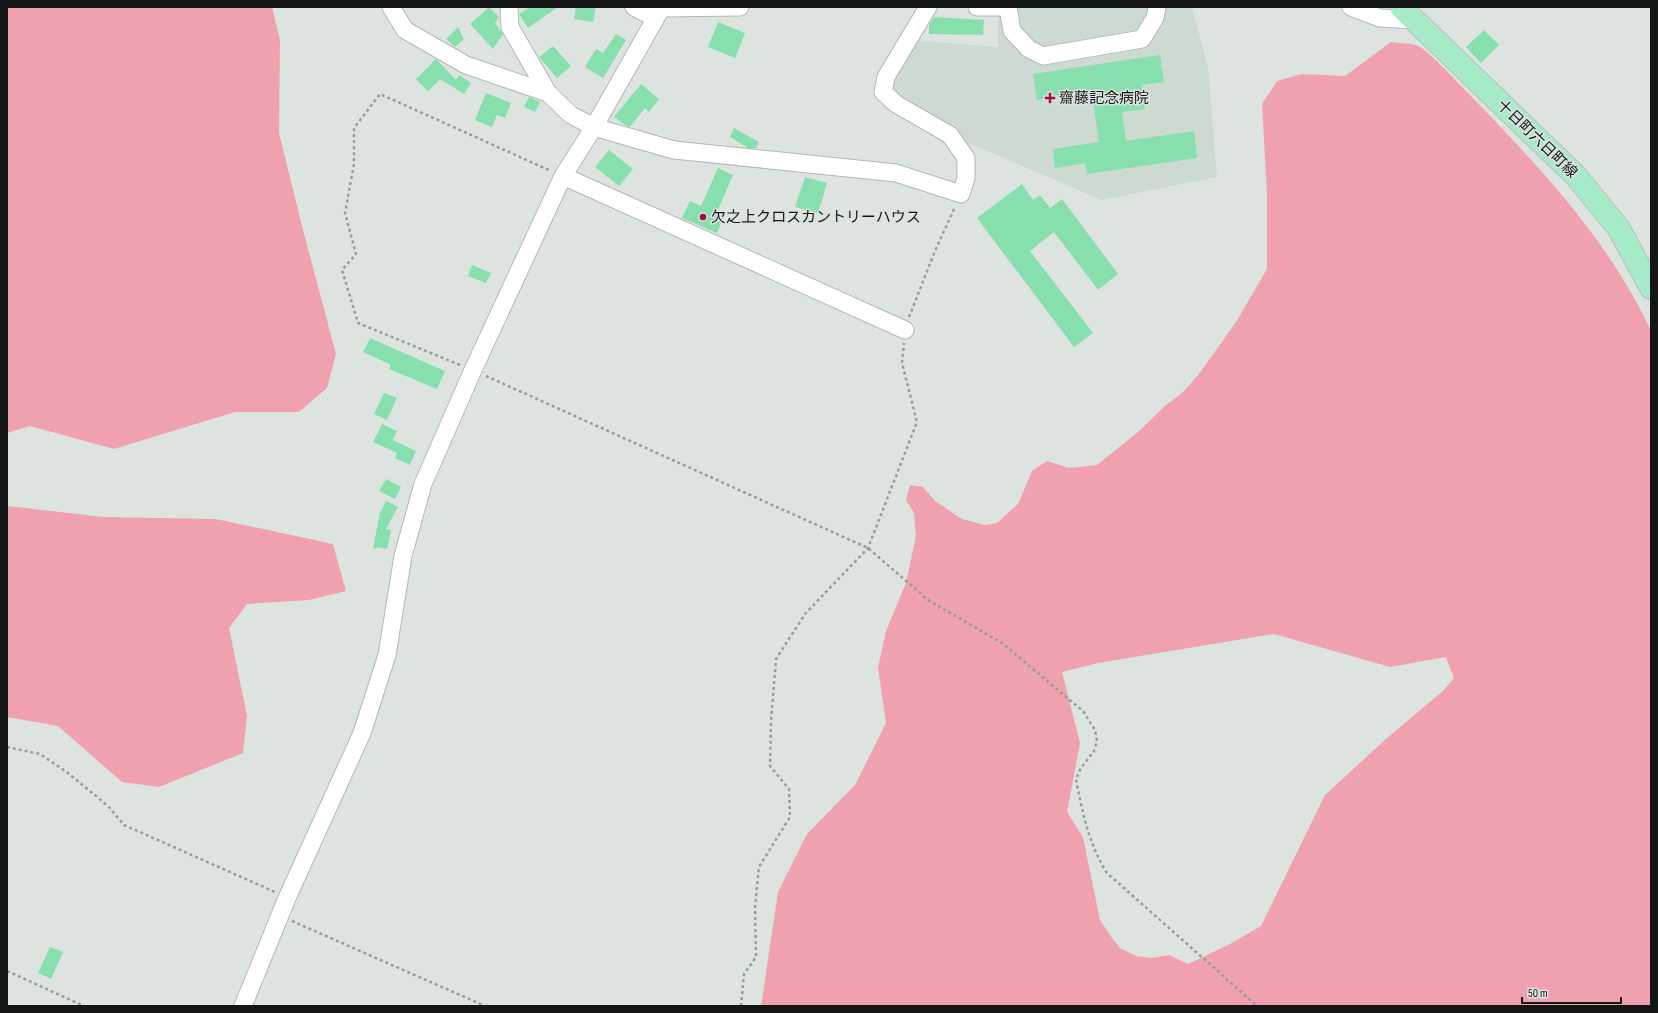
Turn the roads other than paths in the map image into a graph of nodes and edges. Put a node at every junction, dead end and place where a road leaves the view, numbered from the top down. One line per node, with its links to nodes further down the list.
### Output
1 (391, 7): 13 (street)
2 (508, 7): 13 (street)
3 (634, 7): 11 (street)
4 (740, 7): 11 (street)
5 (928, 7): 14 (street)
6 (977, 7): 7 (street)
7 (1005, 7)
8 (1008, 7): 9 (street)
9 (1157, 7)
10 (1351, 7): 12 (street)
11 (659, 11): 14 (street)
12 (1407, 13): 16 (main road, 十日町六日町線)
13 (548, 93): 14 (street)
14 (594, 127): 15 (street)
15 (563, 176): 17 (street); 18 (street)
16 (1651, 288)
17 (905, 330)
18 (243, 1006)

